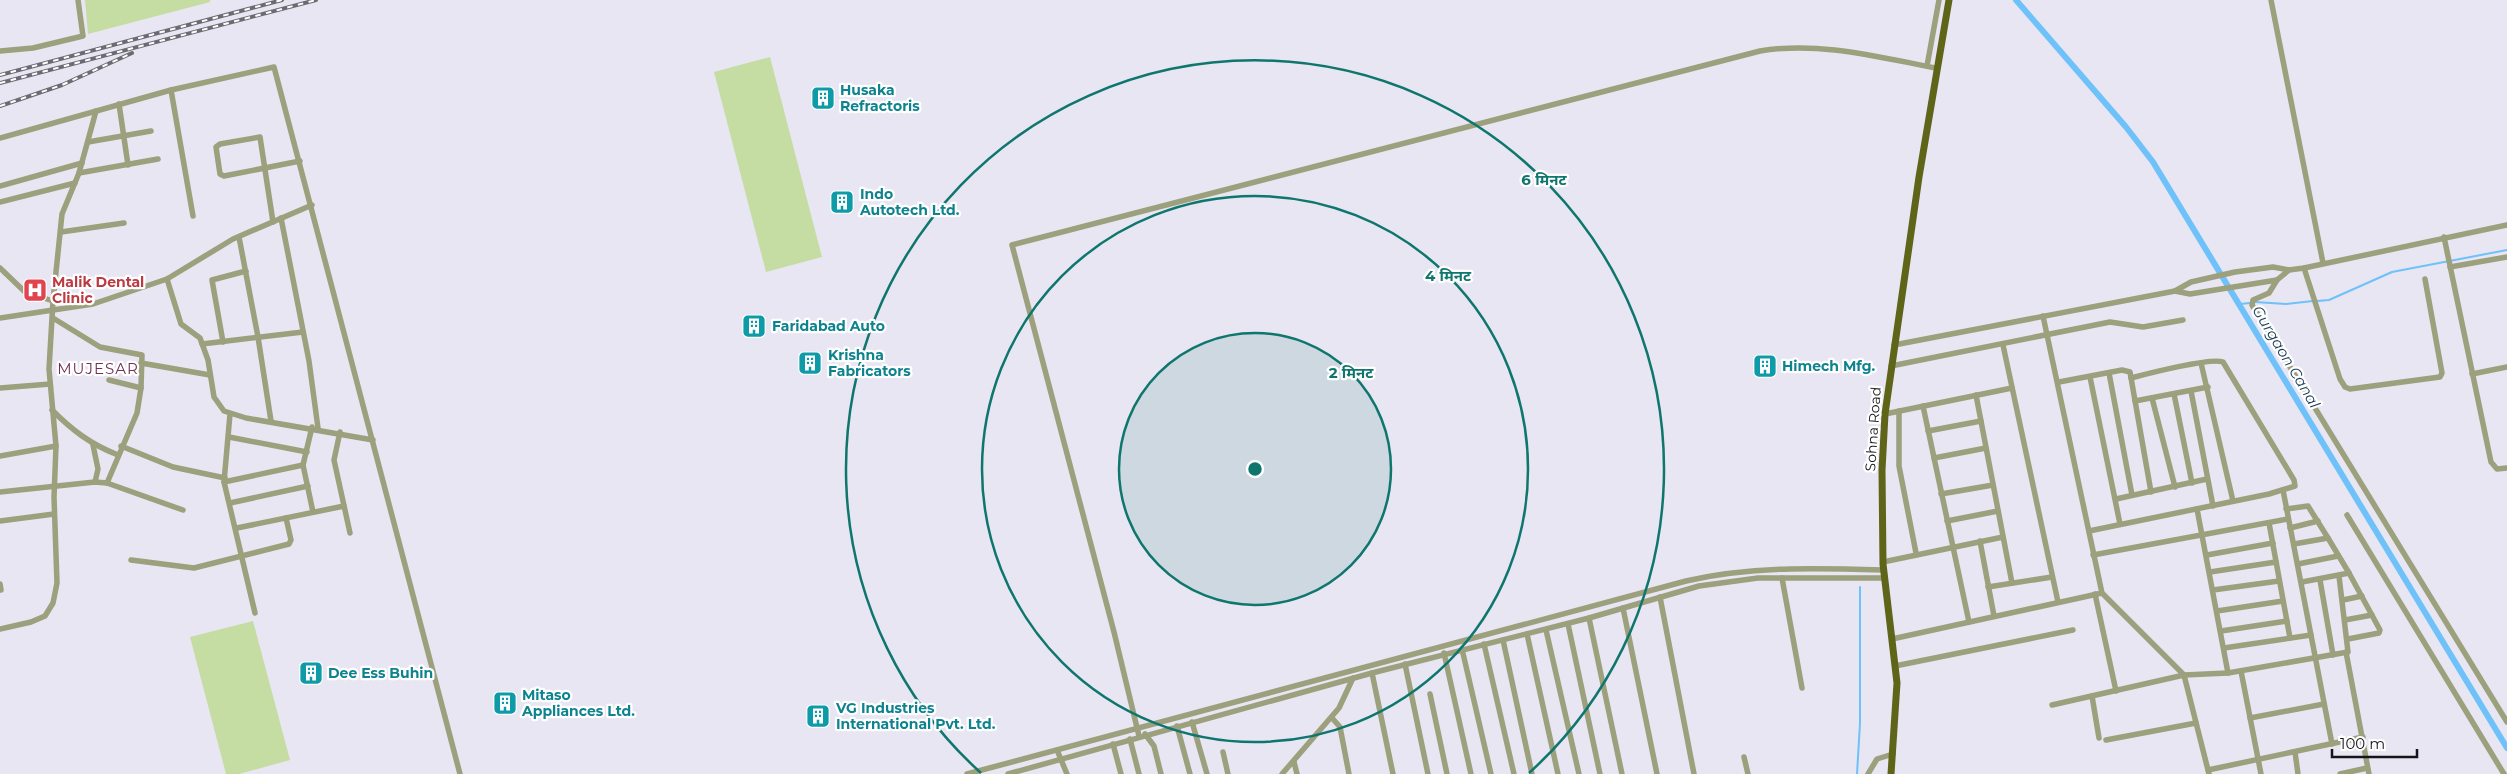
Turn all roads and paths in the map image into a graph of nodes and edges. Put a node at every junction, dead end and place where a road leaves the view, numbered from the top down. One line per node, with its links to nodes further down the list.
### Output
1 (78, 0): 5 (street)
2 (1939, 0): 6 (street)
3 (1949, 0): 7 (main road, Sohna Road)
4 (2271, 0): 35 (street)
5 (0, 51)
6 (1927, 66): 7 (street); 220 (street)
7 (1936, 68): 55 (main road, Sohna Road)
8 (171, 90): 9 (street); 16 (street); 25 (street)
9 (119, 104): 10 (street); 12 (street)
10 (96, 111): 13 (street); 14 (street)
11 (150, 132): 12 (street)
12 (124, 136): 14 (street); 18 (street)
13 (0, 138)
14 (88, 142): 17 (street)
15 (158, 159): 18 (street)
16 (300, 161): 19 (street); 24 (street)
17 (82, 163): 20 (street); 22 (street)
18 (128, 165): 20 (street)
19 (265, 168): 19 (street); 28 (street)
20 (79, 173): 21 (street)
21 (75, 183): 23 (street); 30 (street)
22 (0, 186)
23 (0, 202)
24 (312, 205): 26 (street); 89 (street)
25 (194, 216)
26 (281, 218): 28 (street); 50 (street)
27 (124, 222): 30 (street)
28 (273, 222): 31 (street)
29 (2507, 225): 32 (street)
30 (61, 232): 44 (street)
31 (239, 237): 39 (street); 40 (street)
32 (2444, 237): 34 (street); 35 (street)
33 (2507, 257): 34 (street)
34 (2449, 262): 63 (street)
35 (2323, 263): 37 (street)
36 (0, 268): 44 (street)
37 (2304, 268): 38 (street); 41 (street)
38 (2289, 270): 42 (street); 43 (street)
39 (246, 271): 52 (street); 53 (street)
40 (167, 279): 45 (street); 54 (street)
41 (2426, 279)
42 (2277, 280): 43 (street); 217 (street)
43 (2175, 291): 46 (street)
44 (53, 301): 45 (street)
45 (54, 309): 47 (street); 48 (street)
46 (2044, 316): 51 (street); 55 (street)
47 (0, 318)
48 (53, 318): 57 (street); 68 (street)
49 (2183, 320): 51 (street)
50 (303, 332): 52 (street); 85 (street)
51 (2048, 335): 56 (street); 67 (street)
52 (258, 337): 53 (street); 83 (street)
53 (223, 342): 54 (street)
54 (202, 344): 62 (street)
55 (1894, 345): 59 (main road, Sohna Road)
56 (2003, 345): 59 (street); 72 (street)
57 (141, 363): 62 (street); 71 (street)
58 (2201, 363): 65 (street); 69 (street); 109 (street)
59 (1891, 366): 82 (main road, Sohna Road)
60 (2507, 367): 63 (street)
61 (2109, 373): 64 (street); 65 (street); 113 (street)
62 (210, 374): 81 (street)
63 (2472, 374): 99 (street)
64 (2090, 377): 67 (street); 114 (street)
65 (2131, 378): 77 (street)
66 (109, 380): 71 (street)
67 (2059, 382): 135 (street)
68 (50, 384): 70 (street); 79 (street)
69 (2208, 387): 73 (street); 115 (street)
70 (0, 388)
71 (141, 388): 92 (street)
72 (2012, 388): 75 (street); 158 (street)
73 (2191, 391): 74 (street); 100 (street)
74 (2174, 394): 76 (street); 104 (street)
75 (1976, 395): 78 (street); 84 (street)
76 (2152, 398): 77 (street); 108 (street)
77 (2135, 400): 111 (street)
78 (1923, 406): 80 (street); 86 (street)
79 (52, 410): 90 (street); 91 (street)
80 (1899, 411): 82 (street); 144 (street)
81 (230, 414): 83 (street); 88 (street)
82 (1885, 414): 150 (main road, Sohna Road)
83 (271, 421): 85 (street)
84 (1981, 421): 86 (street); 93 (street)
85 (315, 428): 87 (street); 94 (street)
86 (1928, 431): 97 (street)
87 (340, 432): 89 (street); 117 (street)
88 (229, 437): 94 (street); 101 (street)
89 (373, 440): 238 (street)
90 (93, 445): 95 (street); 102 (street)
91 (56, 446): 96 (street); 105 (street)
92 (121, 446): 95 (street); 101 (street)
93 (1986, 448): 97 (street); 106 (street)
94 (306, 452): 98 (street)
95 (118, 455): 103 (street)
96 (0, 456)
97 (1934, 458): 112 (street)
98 (303, 465): 101 (street); 107 (street)
99 (2507, 468)
100 (2207, 479): 104 (street); 118 (street)
101 (224, 480): 116 (street)
102 (95, 482): 103 (street); 105 (street)
103 (107, 483): 121 (street)
104 (2192, 483): 108 (street)
105 (55, 485): 110 (street); 124 (street)
106 (1993, 485): 112 (street); 122 (street)
107 (308, 486): 116 (street); 123 (street)
108 (2175, 487): 111 (street)
109 (2283, 490): 115 (street); 120 (street)
110 (0, 492)
111 (2151, 492): 113 (street)
112 (1942, 494): 129 (street)
113 (2132, 495): 114 (street)
114 (2116, 499): 132 (street)
115 (2233, 501): 118 (street)
116 (230, 503): 133 (street)
117 (344, 506): 123 (street); 136 (street)
118 (2213, 506): 119 (street)
119 (2197, 509): 132 (street); 137 (street)
120 (2286, 509): 127 (street); 130 (street)
121 (183, 510)
122 (1998, 511): 129 (street); 138 (street)
123 (313, 512): 126 (street)
124 (54, 514): 128 (street); 184 (street)
125 (2346, 515): 270 (street)
126 (286, 518): 133 (street); 145 (street)
127 (2288, 519): 131 (street); 134 (street)
128 (0, 521)
129 (1947, 521): 143 (street)
130 (2318, 521): 134 (street); 139 (street)
131 (2269, 523): 137 (street); 141 (street)
132 (2120, 524): 135 (street)
133 (237, 528): 145 (street)
134 (2290, 528): 142 (street)
135 (2089, 530): 146 (street)
136 (350, 533)
137 (2203, 536): 146 (street); 147 (street)
138 (2003, 538): 140 (street); 164 (street)
139 (2328, 538): 142 (street); 148 (street)
140 (1980, 541): 143 (street); 165 (street)
141 (2273, 543): 147 (street); 151 (street)
142 (2294, 544): 152 (street)
143 (1953, 546): 144 (street); 182 (street)
144 (1916, 553): 150 (street)
145 (243, 555): 149 (street); 176 (street)
146 (2093, 555): 167 (street)
147 (2207, 555): 154 (street)
148 (2338, 556): 152 (street); 155 (street)
149 (131, 560)
150 (1883, 562): 156 (main road, Sohna Road)
151 (2276, 562): 154 (street); 161 (street)
152 (2298, 564): 163 (street)
153 (1866, 570): 156 (street); 160 (street); 220 (street)
154 (2210, 572): 166 (street)
155 (2349, 573): 157 (street); 169 (street)
156 (1884, 574): 160 (street); 191 (main road, Sohna Road)
157 (2339, 576): 162 (street); 171 (street)
158 (2052, 577): 164 (street); 172 (street)
159 (1782, 578): 160 (street); 170 (street); 208 (street)
160 (1866, 578)
161 (2279, 580): 166 (street); 173 (street)
162 (2320, 580): 163 (street); 199 (street)
163 (2302, 582): 189 (street)
164 (2012, 584): 165 (street)
165 (1988, 587): 178 (street)
166 (2214, 590): 175 (street)
167 (2102, 593): 168 (street); 206 (street)
168 (2095, 594): 172 (street); 209 (street)
169 (2362, 596): 171 (street); 177 (street)
170 (1660, 597): 174 (street); 263 (street)
171 (2343, 600): 180 (street)
172 (2058, 602): 178 (street)
173 (2283, 602): 175 (street); 181 (street)
174 (1623, 608): 179 (street); 262 (street)
175 (2217, 611): 187 (street)
176 (256, 613)
177 (2372, 615): 180 (street); 192 (street)
178 (1994, 616): 182 (street)
179 (1589, 618): 183 (street); 261 (street)
180 (2346, 620): 192 (street)
181 (2287, 621): 187 (street); 190 (street)
182 (1969, 622): 191 (street)
183 (1568, 624): 185 (street); 260 (street)
184 (0, 629)
185 (1546, 630): 188 (street); 259 (street)
186 (2073, 630): 202 (street)
187 (2221, 631): 195 (street)
188 (1527, 634): 193 (street); 258 (street)
189 (2311, 635): 190 (street); 200 (street)
190 (2290, 638): 195 (street)
191 (1892, 639): 202 (main road, Sohna Road)
192 (2348, 639): 197 (street)
193 (1503, 640): 194 (street); 257 (street)
194 (1484, 644): 196 (street); 256 (street)
195 (2224, 648): 204 (street)
196 (1462, 649): 198 (street); 255 (street)
197 (2346, 652): 199 (street); 223 (street)
198 (1444, 654): 201 (street); 254 (street)
199 (2333, 654): 200 (street)
200 (2315, 657): 203 (street); 212 (street)
201 (1405, 664): 205 (street); 252 (street)
202 (1895, 666): 231 (main road, Sohna Road)
203 (2241, 671): 204 (street); 215 (street)
204 (2228, 672): 206 (street)
205 (1372, 673): 207 (street); 251 (street)
206 (2184, 676): 209 (street); 218 (street)
207 (1353, 678): 214 (street); 216 (street)
208 (1802, 688)
209 (2116, 691): 211 (street)
210 (1430, 694): 253 (street)
211 (2092, 696): 213 (street); 222 (street)
212 (2324, 704): 215 (street); 227 (street)
213 (2052, 705)
214 (1332, 718): 235 (street); 250 (street)
215 (2250, 718): 234 (street)
216 (1192, 722): 219 (street); 246 (street)
217 (2507, 722)
218 (2196, 723): 225 (street); 237 (street)
219 (1177, 726): 221 (street); 245 (street)
220 (1137, 728): 221 (street); 228 (street)
221 (1142, 735): 224 (street); 244 (street)
222 (2099, 738)
223 (2363, 738): 227 (street); 236 (street)
224 (1130, 739): 226 (street); 243 (street)
225 (2106, 740)
226 (1113, 744): 233 (street); 242 (street)
227 (2332, 744): 230 (street)
228 (1057, 750): 233 (street); 239 (street)
229 (1223, 752): 247 (street)
230 (2294, 752): 234 (street); 268 (street)
231 (1892, 754): 265 (street); 266 (main road, Sohna Road)
232 (1744, 757): 264 (street)
233 (1060, 760): 240 (street); 241 (street)
234 (2258, 760): 237 (street); 267 (street)
235 (1294, 762): 248 (street); 249 (street)
236 (2368, 771): 269 (street)
237 (2208, 772)
238 (460, 774)
239 (967, 774)
240 (1008, 774)
241 (1067, 774)
242 (1121, 774)
243 (1139, 774)
244 (1161, 774)
245 (1190, 774)
246 (1207, 774)
247 (1228, 774)
248 (1282, 774)
249 (1297, 774)
250 (1348, 774)
251 (1393, 774)
252 (1428, 774)
253 (1447, 774)
254 (1471, 774)
255 (1491, 774)
256 (1514, 774)
257 (1532, 774)
258 (1558, 774)
259 (1579, 774)
260 (1600, 774)
261 (1622, 774)
262 (1657, 774)
263 (1694, 774)
264 (1748, 774)
265 (1868, 774)
266 (1892, 774)
267 (2260, 774)
268 (2298, 774)
269 (2340, 774)
270 (2504, 774)

